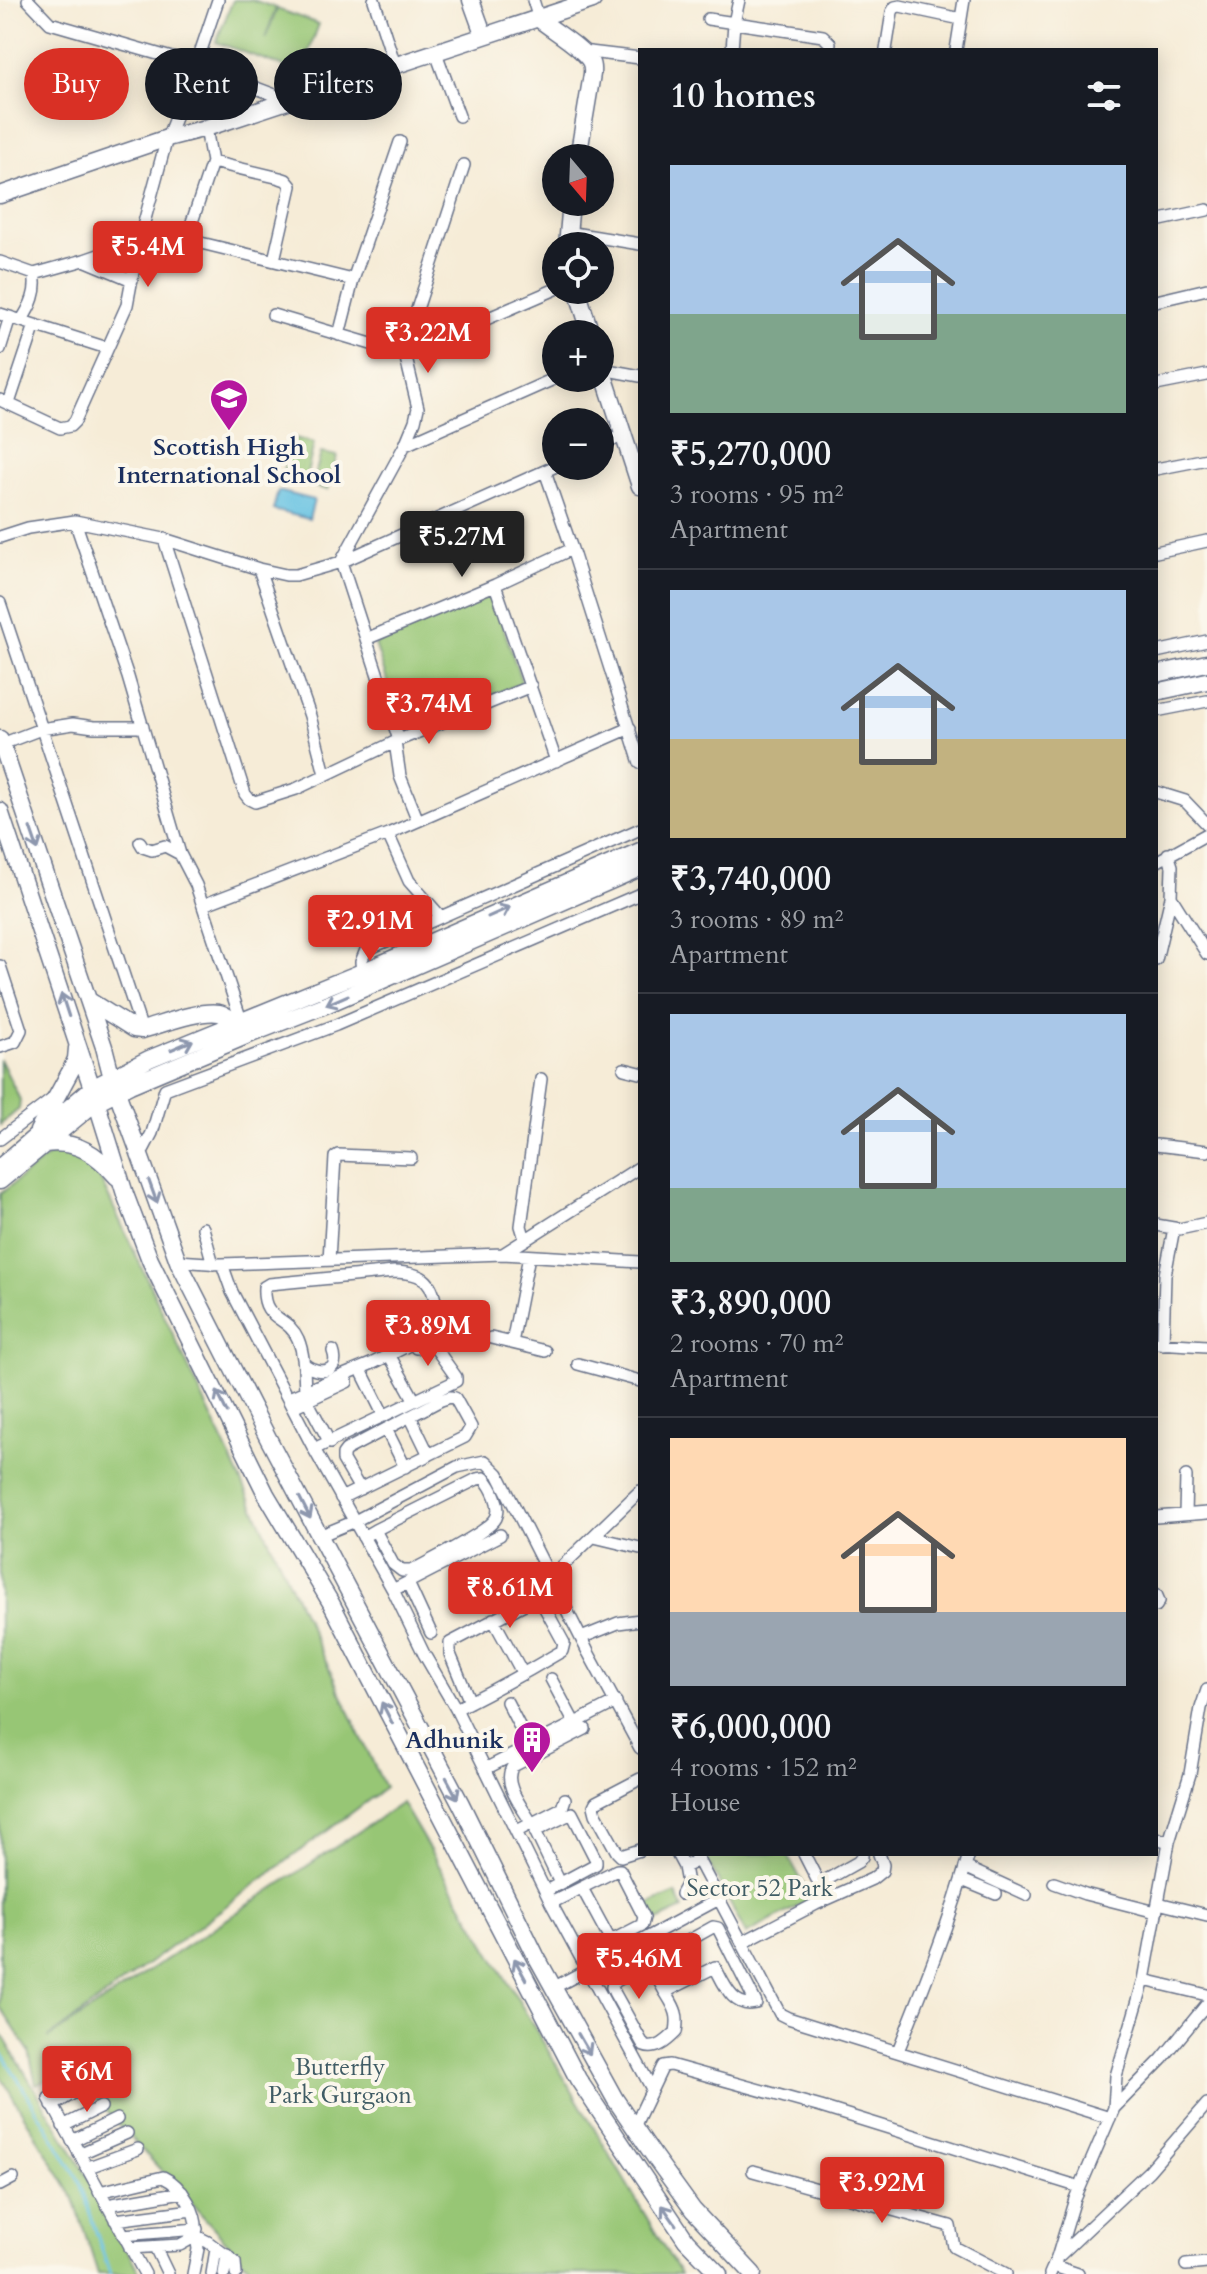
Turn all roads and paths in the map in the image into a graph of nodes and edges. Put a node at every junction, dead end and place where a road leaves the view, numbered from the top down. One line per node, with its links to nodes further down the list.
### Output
1 (218, 0): 15 (street)
2 (374, 0): 16 (street)
3 (471, 0): 14 (main road)
4 (481, 0): 14 (main road)
5 (533, 0): 10 (street)
6 (593, 0): 10 (main road)
7 (739, 0): 13 (street)
8 (964, 0): 12 (street)
9 (37, 3): 21 (street)
10 (539, 19): 14 (main road); 22 (main road)
11 (708, 19): 13 (street)
12 (961, 19): 19 (street); 20 (street)
13 (734, 23): 17 (street); 18 (street)
14 (489, 34): 23 (main road)
15 (202, 48)
16 (390, 48)
17 (732, 48)
18 (829, 48)
19 (886, 48)
20 (956, 48)
21 (145, 50)
22 (580, 51): 24 (street); 32 (main road)
23 (436, 53): 25 (main road); 27 (street)
24 (638, 58)
25 (402, 63)
26 (274, 106): 29 (main road)
27 (459, 116)
28 (174, 120): 30 (street)
29 (206, 128): 30 (main road); 33 (street)
30 (167, 138): 35 (main road); 38 (street)
31 (400, 142): 46 (street)
32 (580, 144)
33 (212, 162): 42 (street); 42 (street)
34 (464, 165): 56 (street)
35 (0, 195)
36 (1207, 210): 37 (street)
37 (1158, 221)
38 (139, 241): 41 (street); 45 (street)
39 (614, 242): 40 (street)
40 (638, 244)
41 (84, 260): 44 (street); 45 (street)
42 (274, 260): 46 (street)
43 (0, 262): 44 (street)
44 (34, 274): 51 (street)
45 (132, 280): 54 (street)
46 (353, 280): 53 (street)
47 (1207, 289): 49 (street)
48 (542, 295): 56 (street)
49 (1158, 301)
50 (273, 315): 53 (street)
51 (10, 317): 52 (street); 55 (street)
52 (35, 325): 54 (street); 63 (street)
53 (339, 335): 56 (street)
54 (107, 348): 63 (street)
55 (0, 349)
56 (405, 354): 66 (street)
57 (614, 369): 58 (street)
58 (638, 375)
59 (1207, 375): 61 (street)
60 (542, 384): 66 (street)
61 (1158, 385)
62 (610, 392): 64 (main road)
63 (4, 402)
64 (624, 435): 65 (street); 71 (main road)
65 (614, 440)
66 (405, 445): 78 (street)
67 (1207, 459): 68 (street)
68 (1158, 469)
69 (542, 473): 78 (street)
70 (553, 480): 76 (street)
71 (638, 480)
72 (75, 521): 73 (street); 74 (street); 92 (street)
73 (0, 537)
74 (164, 539): 79 (street); 99 (street)
75 (1207, 541): 77 (street)
76 (572, 549): 80 (street); 93 (street)
77 (1158, 552)
78 (341, 562): 79 (street); 82 (street)
79 (259, 569): 99 (street)
80 (495, 585): 82 (street); 88 (street)
81 (0, 603): 94 (street)
82 (366, 639): 95 (street)
83 (1207, 641): 84 (street)
84 (1158, 652)
85 (1207, 663): 86 (main road)
86 (1158, 674)
87 (1207, 681): 89 (main road)
88 (531, 686): 95 (street); 98 (street)
89 (1158, 692)
90 (1207, 701): 91 (street)
91 (1158, 711)
92 (143, 727): 94 (street); 109 (street)
93 (630, 728): 97 (street); 98 (street)
94 (41, 729): 96 (street); 123 (street)
95 (397, 741): 99 (street); 102 (street)
96 (1, 742): 121 (main road, one-way to 121)
97 (638, 756)
98 (556, 761): 102 (street)
99 (325, 774)
100 (1158, 793): 103 (street)
101 (0, 811): 124 (main road, one-way to 101)
102 (418, 821): 105 (street)
103 (1207, 824)
104 (638, 830): 116 (street)
105 (388, 834): 115 (street); 116 (street)
106 (1207, 834): 110 (street)
107 (140, 842): 109 (street)
108 (638, 852): 120 (main road, one-way to 108)
109 (180, 854): 115 (street)
110 (1168, 854): 111 (street); 114 (street)
111 (1158, 861)
112 (638, 869): 129 (main road, one-way to 129)
113 (638, 895): 136 (street)
114 (1171, 897): 117 (street); 118 (street)
115 (203, 905): 122 (street)
116 (440, 916): 120 (street)
117 (1158, 952)
118 (1207, 954)
119 (0, 966): 125 (street)
120 (362, 972): 122 (main road)
121 (88, 1000): 123 (main road); 129 (main road)
122 (239, 1021): 123 (main road); 129 (main road, one-way to 122)
123 (142, 1030)
124 (77, 1044): 130 (main road); 131 (main road)
125 (0, 1047)
126 (624, 1069): 127 (street)
127 (638, 1072)
128 (541, 1079): 146 (street)
129 (114, 1085): 130 (main road); 136 (main road)
130 (94, 1095): 133 (main road); 141 (main road)
131 (54, 1098): 132 (street); 133 (main road)
132 (0, 1139)
133 (39, 1142): 138 (main road); 140 (main road); 141 (main road)
134 (1158, 1145): 135 (street)
135 (1207, 1151)
136 (140, 1156): 150 (main road, one-way to 150)
137 (411, 1158): 149 (street)
138 (0, 1167)
139 (638, 1168): 146 (street)
140 (0, 1181)
141 (121, 1181): 173 (main road, one-way to 141)
142 (1207, 1223): 145 (street)
143 (1158, 1225): 145 (street)
144 (203, 1228): 152 (street)
145 (1174, 1228): 155 (street)
146 (525, 1239): 147 (street)
147 (503, 1254): 148 (street); 149 (street)
148 (529, 1256): 151 (street); 154 (street)
149 (329, 1260): 152 (street)
150 (178, 1261): 152 (street); 170 (main road)
151 (638, 1262)
152 (217, 1264): 166 (street)
153 (491, 1338): 154 (street)
154 (512, 1343): 158 (street)
155 (1159, 1344): 156 (street)
156 (1207, 1346)
157 (333, 1351): 161 (street)
158 (545, 1351)
159 (392, 1360): 162 (street); 165 (street); 165 (street)
160 (578, 1364): 163 (street)
161 (305, 1365): 164 (street); 164 (street)
162 (363, 1374): 164 (street); 167 (street)
163 (638, 1380)
164 (306, 1396): 166 (street); 171 (street)
165 (415, 1401): 167 (street)
166 (290, 1402): 172 (street)
167 (384, 1416): 171 (street)
168 (410, 1416): 169 (street); 174 (street); 174 (street)
169 (386, 1429): 175 (street); 178 (street)
170 (269, 1440): 173 (main road); 177 (main road)
171 (330, 1443): 172 (street)
172 (314, 1449): 181 (street)
173 (245, 1450): 179 (main road)
174 (429, 1455): 175 (street)
175 (405, 1467): 178 (street)
176 (1186, 1476): 183 (street)
177 (292, 1482): 179 (main road); 188 (main road, one-way to 188)
178 (360, 1489): 181 (street)
179 (266, 1494): 210 (main road, one-way to 179)
180 (638, 1494): 190 (street)
181 (341, 1498): 185 (street)
182 (1207, 1513): 183 (street)
183 (1185, 1514): 184 (street)
184 (1158, 1517)
185 (353, 1522): 188 (street); 189 (street); 192 (street)
186 (375, 1530): 186 (street); 189 (street)
187 (500, 1535): 193 (street)
188 (319, 1536): 209 (main road)
189 (363, 1537): 194 (street)
190 (594, 1537): 191 (street); 192 (street)
191 (638, 1548)
192 (551, 1577): 198 (street)
193 (408, 1583): 194 (street); 197 (street)
194 (393, 1590): 205 (street)
195 (493, 1619): 199 (street); 199 (street); 202 (street)
196 (638, 1620): 198 (street)
197 (431, 1633)
198 (581, 1638): 204 (street)
199 (523, 1674): 202 (street)
200 (551, 1679): 206 (street)
201 (1207, 1690): 217 (street)
202 (470, 1702): 205 (street)
203 (507, 1702): 208 (street)
204 (616, 1702): 206 (street); 207 (street)
205 (456, 1709): 211 (street)
206 (580, 1726): 208 (street); 214 (street)
207 (638, 1744)
208 (530, 1747): 211 (street)
209 (435, 1755): 210 (main road); 250 (main road, one-way to 250)
210 (414, 1766): 291 (main road, one-way to 210)
211 (485, 1769): 215 (street)
212 (638, 1780): 218 (street)
213 (565, 1799): 214 (street)
214 (532, 1824): 215 (street)
215 (517, 1831): 234 (street)
216 (1158, 1839): 217 (street)
217 (1169, 1842): 241 (street)
218 (638, 1851)
219 (642, 1856): 226 (street)
220 (678, 1856): 227 (street)
221 (805, 1856): 232 (street)
222 (862, 1856): 232 (street)
223 (880, 1856): 239 (street)
224 (968, 1856): 228 (street)
225 (696, 1857): 227 (street); 238 (street)
226 (632, 1861)
227 (684, 1867): 235 (street)
228 (965, 1867): 229 (street); 237 (street)
229 (962, 1880): 236 (street); 254 (street)
230 (560, 1883): 230 (street); 234 (street)
231 (1054, 1883): 241 (street)
232 (819, 1884): 239 (street)
233 (582, 1888): 233 (street); 240 (street)
234 (546, 1891): 240 (street)
235 (681, 1894)
236 (996, 1894)
237 (1026, 1895)
238 (719, 1899): 243 (street); 244 (street)
239 (827, 1899): 243 (street)
240 (551, 1903): 248 (street)
241 (1157, 1908): 242 (street); 249 (street)
242 (1207, 1915)
243 (743, 1942): 254 (street)
244 (639, 1943): 246 (street); 248 (street)
245 (734, 1957): 246 (street); 247 (street); 247 (street)
246 (649, 1964): 251 (street); 251 (street)
247 (715, 1967): 251 (street)
248 (587, 1969): 250 (street); 255 (street)
249 (1144, 1980): 252 (street); 259 (street)
250 (553, 1988): 262 (main road, one-way to 262)
251 (665, 1992)
252 (1207, 1995)
253 (1207, 2004): 259 (street)
254 (898, 2051): 259 (street)
255 (652, 2089): 262 (street); 271 (street)
256 (77, 2091): 261 (street)
257 (1207, 2104): 284 (street)
258 (101, 2107): 261 (street)
259 (1112, 2113): 271 (street)
260 (117, 2119): 264 (street)
261 (63, 2126): 264 (street)
262 (634, 2127): 292 (main road)
263 (127, 2133): 266 (street)
264 (72, 2141): 266 (street)
265 (138, 2149): 267 (street)
266 (79, 2154): 267 (street)
267 (86, 2168): 272 (street)
268 (753, 2171): 293 (street)
269 (13, 2178): 270 (street)
270 (0, 2185)
271 (1080, 2187): 284 (street)
272 (99, 2192): 273 (street); 274 (street)
273 (182, 2192): 274 (street); 275 (street)
274 (107, 2205): 276 (street)
275 (192, 2210): 276 (street); 277 (street)
276 (115, 2220): 278 (street)
277 (197, 2232): 278 (street); 280 (street); 281 (street); 287 (street)
278 (123, 2235): 279 (street)
279 (130, 2248): 280 (street); 285 (street)
280 (157, 2251): 285 (street); 286 (street)
281 (222, 2252): 288 (street); 289 (street); 290 (street)
282 (1207, 2263): 283 (street)
283 (1186, 2265)
284 (1054, 2266): 294 (street)
285 (142, 2270)
286 (168, 2274)
287 (193, 2274)
288 (212, 2274)
289 (224, 2274)
290 (236, 2274)
291 (719, 2274)
292 (753, 2274)
293 (1006, 2274)
294 (1078, 2274)

